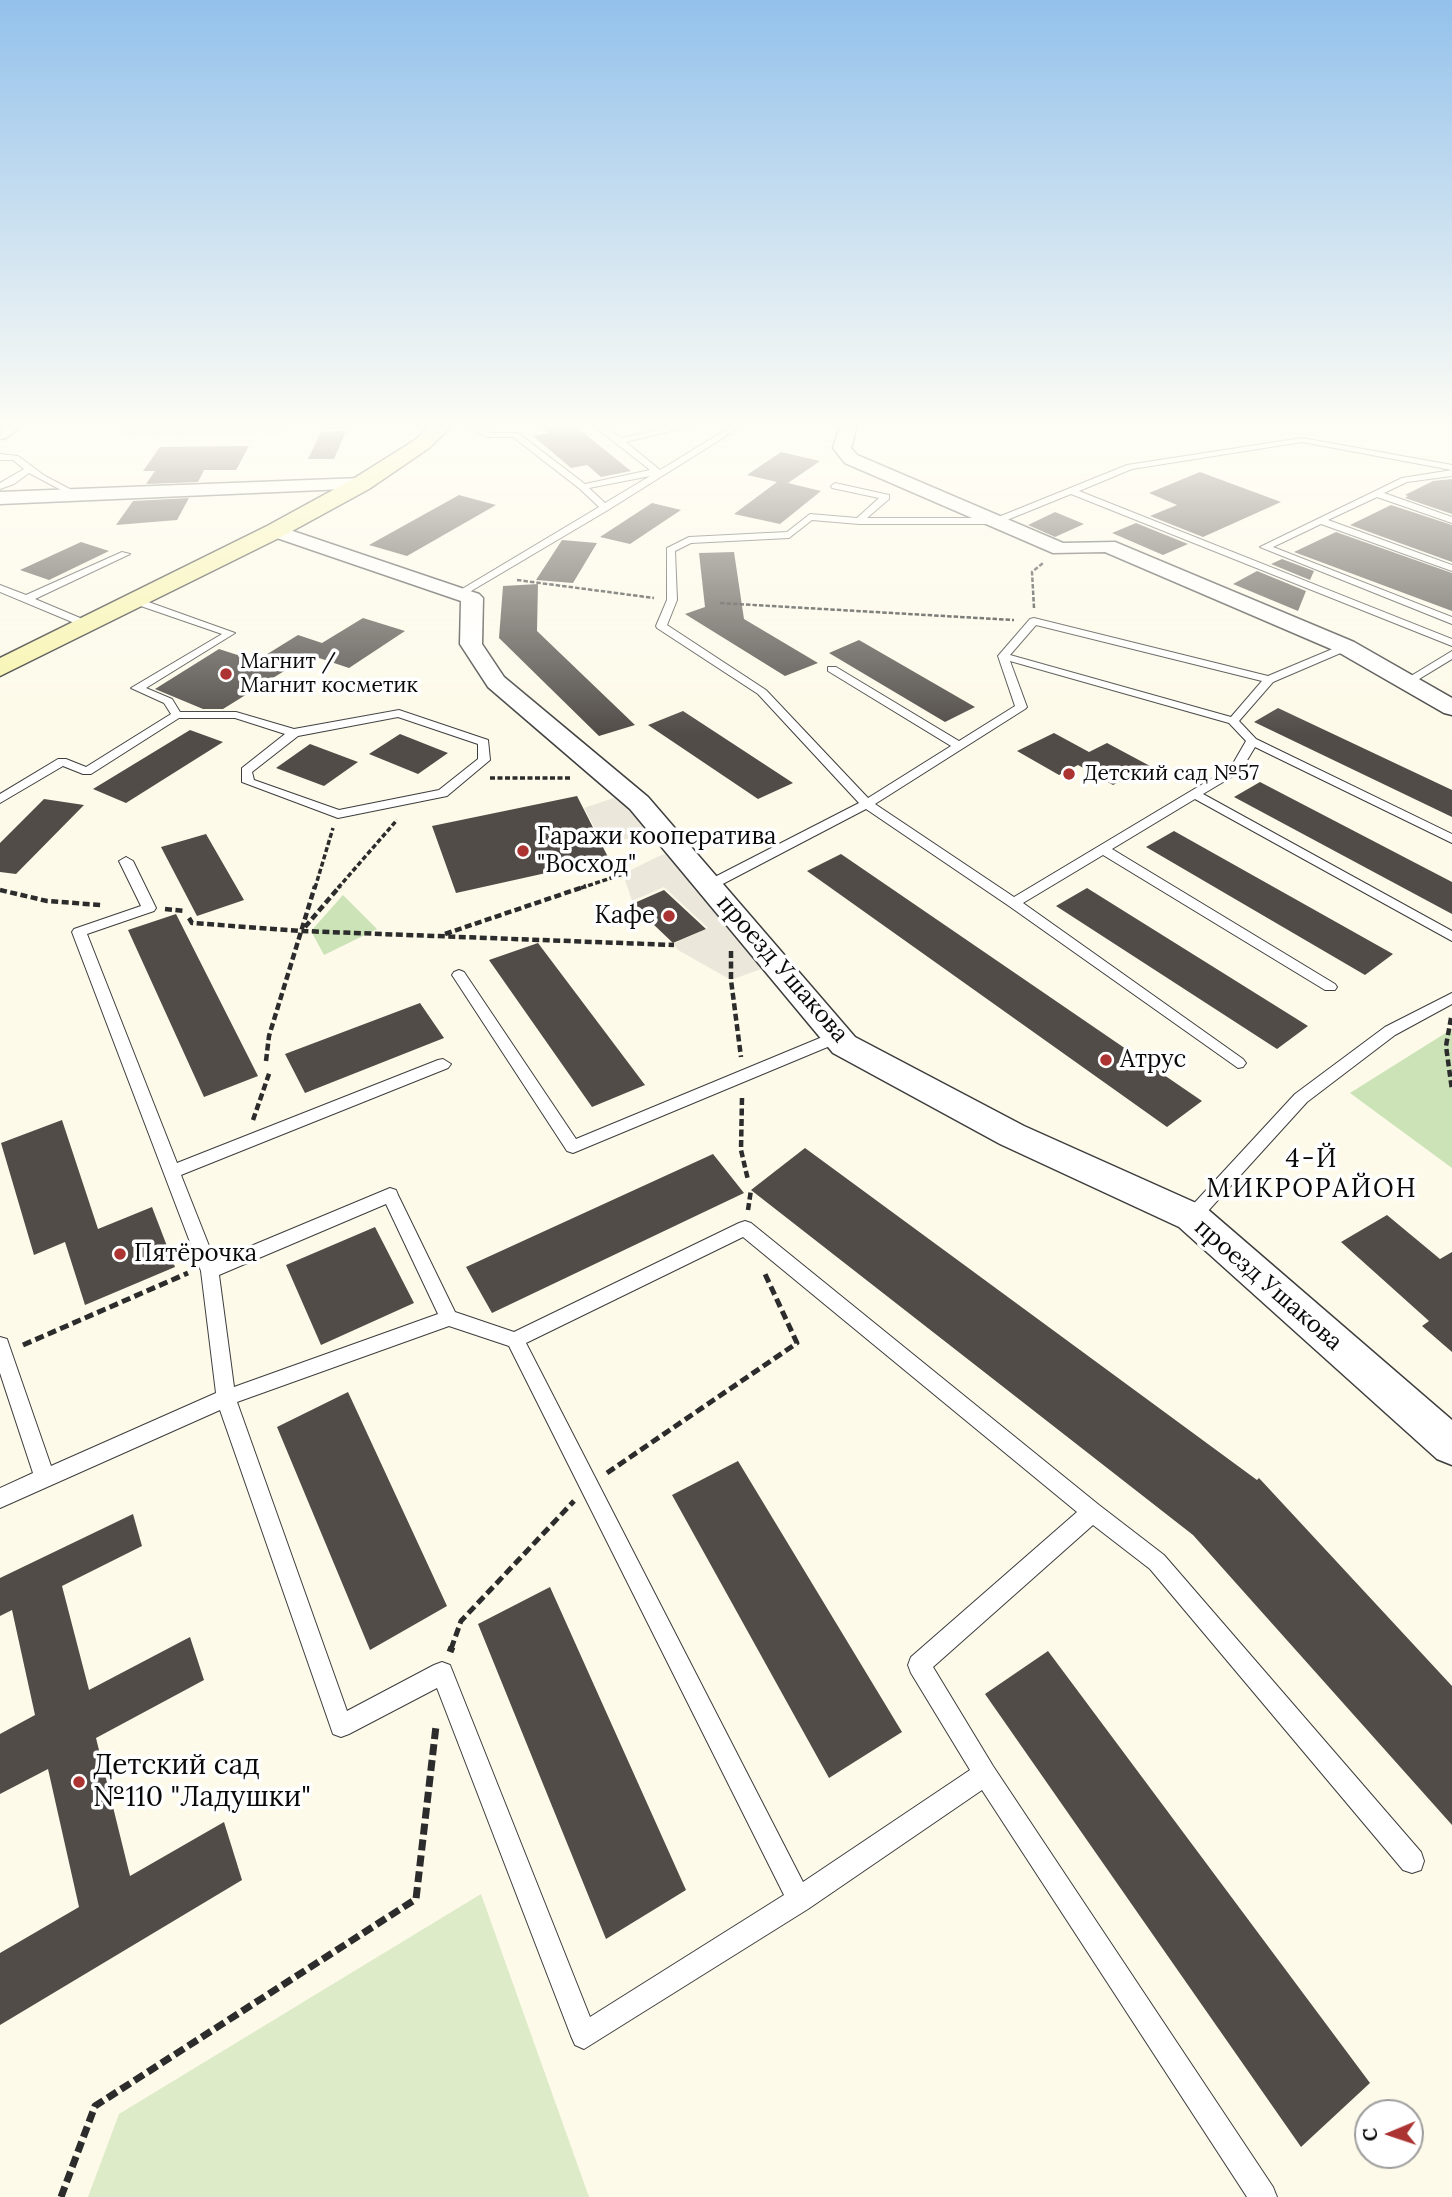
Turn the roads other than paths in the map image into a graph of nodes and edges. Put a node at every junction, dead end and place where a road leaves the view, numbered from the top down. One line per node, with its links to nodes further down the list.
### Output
1 (280, 529): 8 (street)
2 (571, 529): 12 (lane)
3 (797, 529): 33 (lane)
4 (1013, 529): 18 (street)
5 (1165, 529): 17 (lane)
6 (1302, 529): 15 (lane)
7 (1342, 529): 10 (lane)
8 (275, 531): 12 (street); 14 (street)
9 (125, 554): 13 (lane)
10 (1452, 569)
11 (0, 588): 13 (lane)
12 (461, 594): 37 (street, проезд Ушакова)
13 (27, 599): 16 (lane)
14 (136, 601): 16 (street); 26 (lane)
15 (1452, 621)
16 (88, 625): 21 (street)
17 (1452, 643)
18 (1346, 647): 23 (lane); 24 (street)
19 (1452, 654): 24 (lane)
20 (1003, 656): 23 (lane); 27 (lane); 30 (lane)
21 (0, 668)
22 (832, 670): 30 (lane)
23 (1269, 680): 27 (lane)
24 (1407, 682): 25 (street)
25 (1452, 708)
26 (177, 715): 28 (lane); 32 (lane)
27 (1233, 721): 29 (lane)
28 (294, 733): 28 (lane)
29 (1252, 741): 31 (lane); 34 (lane)
30 (959, 746): 33 (lane)
31 (1194, 794): 35 (lane); 39 (lane)
32 (0, 799)
33 (867, 804): 37 (lane); 38 (lane)
34 (1452, 839)
35 (1102, 849): 38 (lane); 41 (lane)
36 (126, 861): 46 (lane)
37 (710, 886): 43 (street, проезд Ушакова)
38 (1014, 903): 44 (lane)
39 (1452, 937)
40 (459, 975): 43 (lane)
41 (1331, 987)
42 (1452, 998): 47 (lane)
43 (837, 1037): 47 (street, проезд Ушакова)
44 (1238, 1063)
45 (443, 1064): 46 (lane)
46 (172, 1172): 48 (lane)
47 (1192, 1217): 53 (street, проезд Ушакова)
48 (210, 1270): 49 (lane); 52 (lane)
49 (449, 1318): 50 (lane); 52 (lane)
50 (515, 1340): 56 (lane); 59 (lane)
51 (1, 1349): 54 (lane)
52 (226, 1398): 54 (lane); 59 (lane)
53 (1452, 1446)
54 (45, 1478): 55 (lane)
55 (0, 1498)
56 (1093, 1512): 57 (lane); 58 (lane)
57 (985, 1774): 59 (lane); 60 (lane)
58 (1412, 1861)
59 (799, 1900)
60 (1262, 2197)

